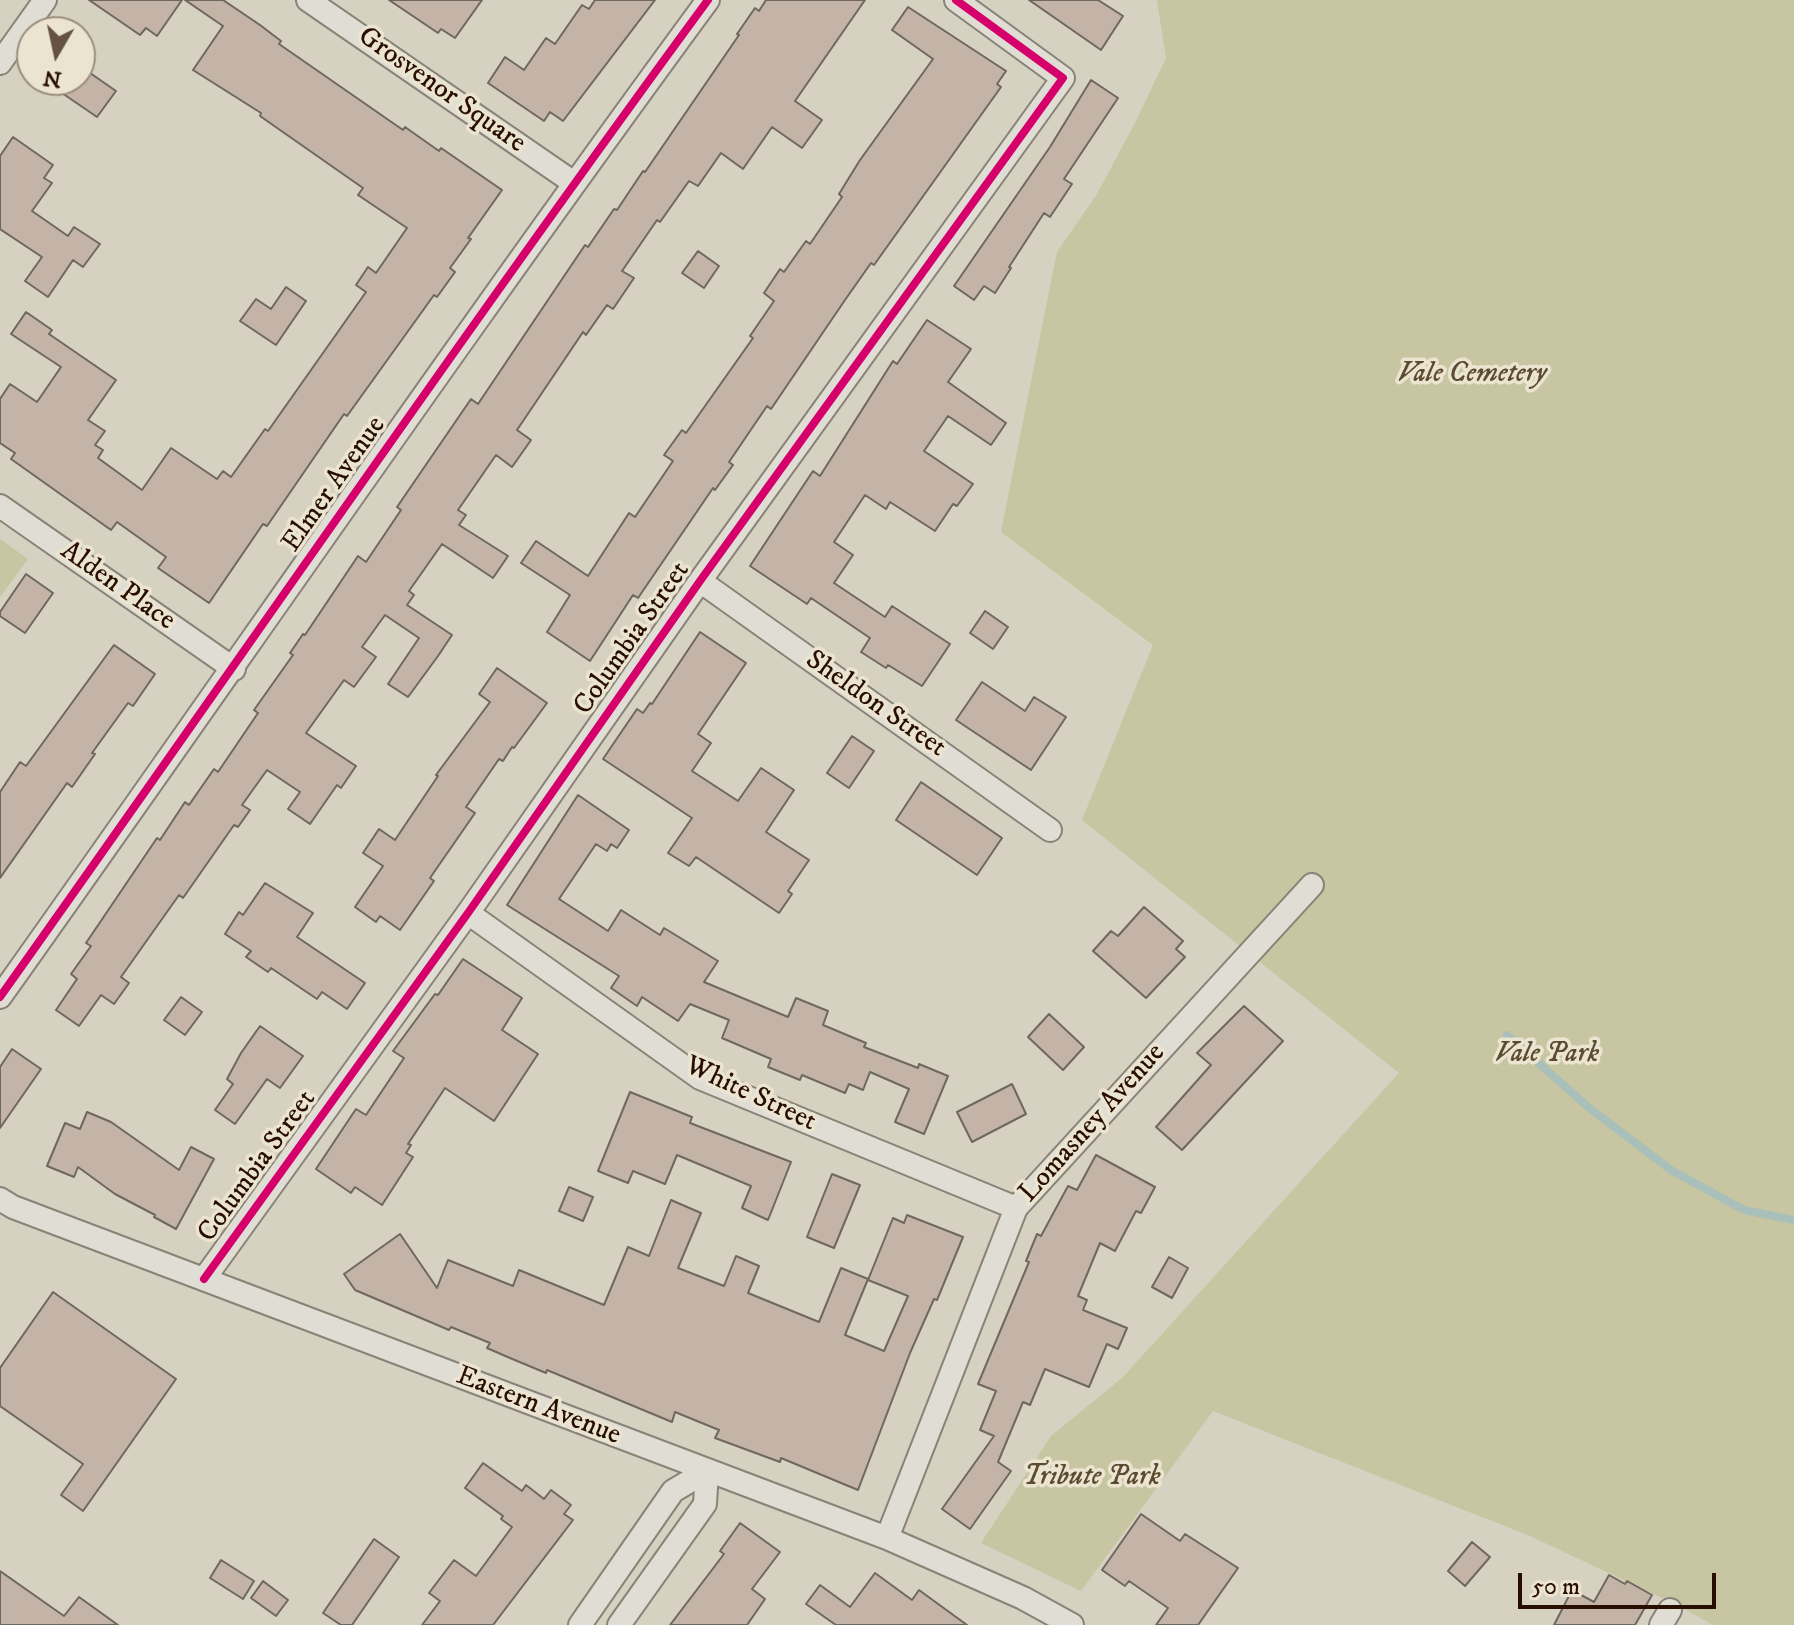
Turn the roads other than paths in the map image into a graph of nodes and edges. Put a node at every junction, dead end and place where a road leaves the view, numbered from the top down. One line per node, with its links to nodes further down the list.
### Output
1 (45, 0): 5 (street)
2 (308, 0): 6 (street, Grosvenor Square)
3 (708, 0): 6 (street, Elmer Avenue)
4 (956, 0): 8 (street, Columbia Street)
5 (0, 63)
6 (574, 183): 9 (street, Elmer Avenue)
7 (0, 506): 9 (street, Alden Place)
8 (700, 581): 10 (street, Sheldon Street); 12 (street, Columbia Street)
9 (234, 669): 13 (street, Elmer Avenue)
10 (1050, 830)
11 (1312, 885): 15 (street, Lomasney Avenue)
12 (468, 913): 15 (street, White Street); 16 (street, Columbia Street)
13 (0, 997)
14 (0, 1199): 16 (street, Eastern Avenue)
15 (1016, 1208): 18 (street, Lomasney Avenue)
16 (204, 1279): 17 (street, Eastern Avenue)
17 (707, 1471): 18 (street, Eastern Avenue); 19 (street); 20 (street)
18 (887, 1538): 21 (street, Eastern Avenue)
19 (580, 1625)
20 (619, 1625)
21 (1072, 1625)

